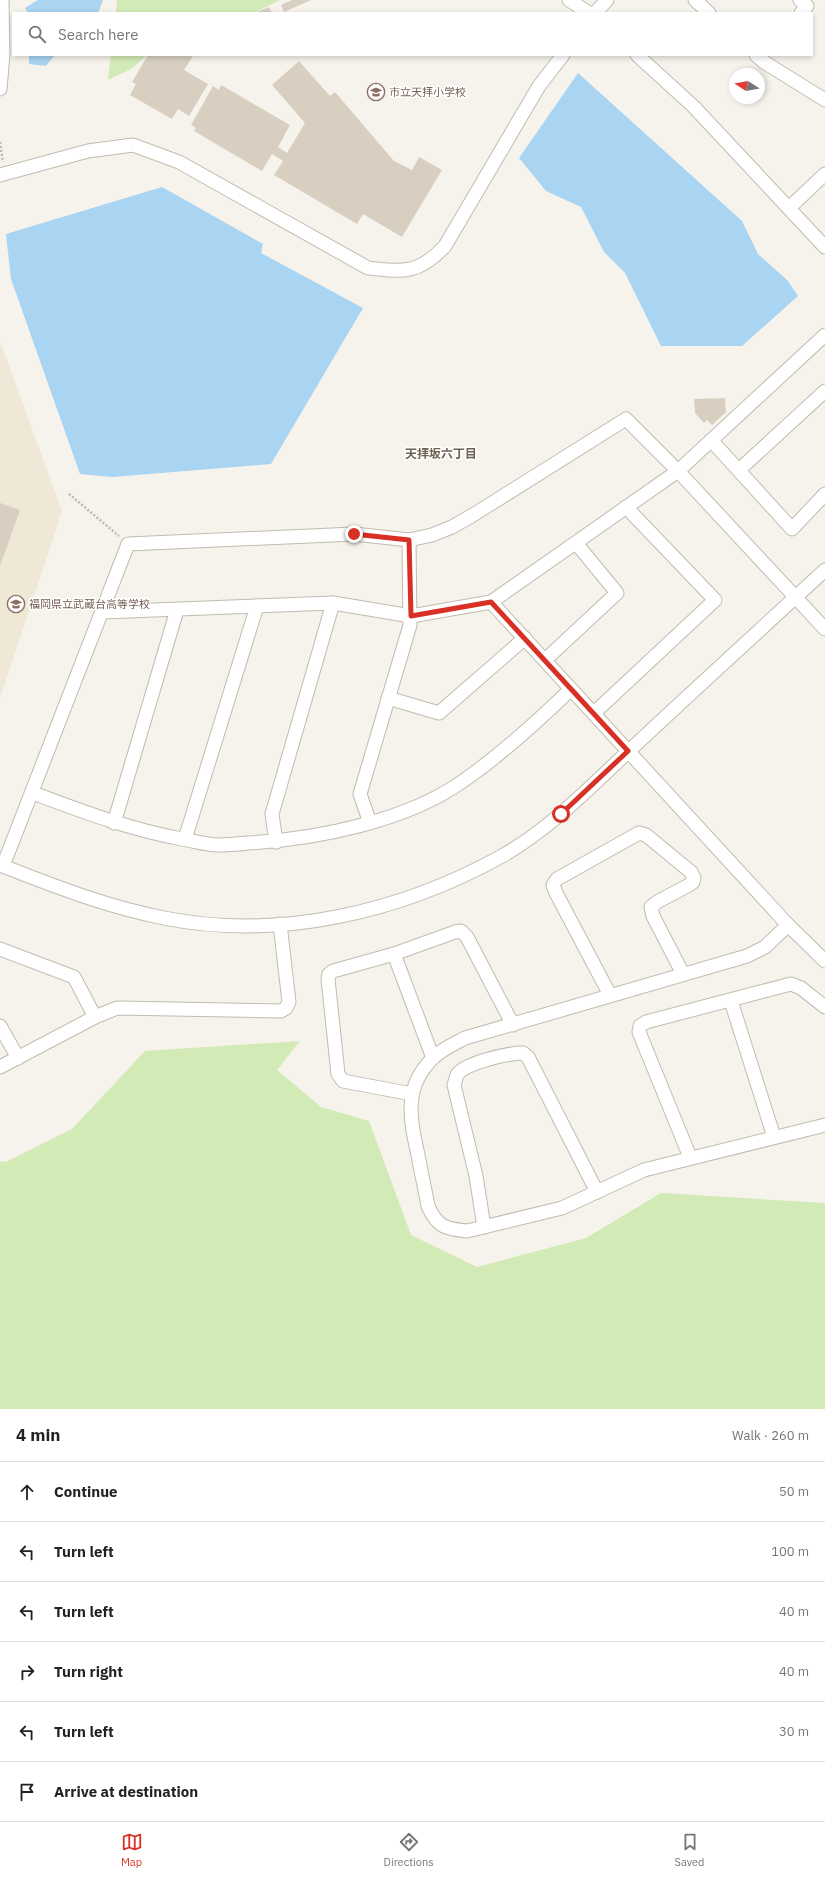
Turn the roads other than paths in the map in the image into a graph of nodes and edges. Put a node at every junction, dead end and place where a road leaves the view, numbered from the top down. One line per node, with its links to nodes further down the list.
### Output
1 (2, 0): 13 (street)
2 (569, 0): 6 (street)
3 (607, 0): 7 (street)
4 (695, 0): 8 (street)
5 (800, 0): 9 (street)
6 (587, 12)
7 (596, 12)
8 (708, 12)
9 (802, 12)
10 (562, 56): 16 (street)
11 (638, 56): 17 (street)
12 (763, 57): 14 (street)
13 (0, 89)
14 (825, 100)
15 (825, 174): 17 (street)
16 (2, 175)
17 (789, 208): 18 (street)
18 (824, 244)
19 (825, 335): 21 (street)
20 (825, 391): 22 (street)
21 (711, 440): 22 (street); 23 (street)
22 (739, 470): 24 (street)
23 (678, 472): 25 (street); 26 (street); 29 (street)
24 (825, 494)
25 (626, 507): 27 (street); 41 (street)
26 (409, 540): 34 (street); 35 (street)
27 (576, 543): 30 (street); 38 (street)
28 (825, 570): 29 (street)
29 (795, 598): 36 (street); 42 (street)
30 (491, 602): 35 (street); 37 (street)
31 (333, 603): 32 (street); 35 (street); 47 (street)
32 (257, 606): 33 (street); 46 (street)
33 (177, 610): 34 (street); 44 (street)
34 (103, 612): 43 (street)
35 (411, 616): 40 (street)
36 (825, 629)
37 (525, 638): 38 (street); 40 (street)
38 (545, 660): 39 (street)
39 (571, 689): 41 (street); 45 (street)
40 (388, 698): 45 (street)
41 (594, 713): 42 (street)
42 (628, 751): 49 (street); 50 (street)
43 (32, 793): 44 (street); 48 (street)
44 (114, 823): 46 (street)
45 (370, 823): 47 (street)
46 (185, 839): 47 (street)
47 (276, 842)
48 (1, 865): 49 (street)
49 (280, 924): 58 (street)
50 (788, 925): 53 (street); 54 (street)
51 (0, 949): 58 (street)
52 (394, 954): 59 (street); 62 (street); 64 (street)
53 (825, 961)
54 (683, 974): 55 (street); 55 (street)
55 (610, 995): 59 (street)
56 (731, 1001): 57 (street); 66 (street); 67 (street)
57 (825, 1007)
58 (95, 1017): 61 (street)
59 (513, 1025): 62 (street)
60 (0, 1026): 61 (street)
61 (18, 1058): 63 (street)
62 (433, 1058): 64 (street)
63 (0, 1067)
64 (412, 1094): 69 (street)
65 (825, 1125): 66 (street)
66 (774, 1137): 67 (street)
67 (690, 1158): 68 (street)
68 (597, 1192): 69 (street); 69 (street)
69 (484, 1227)

